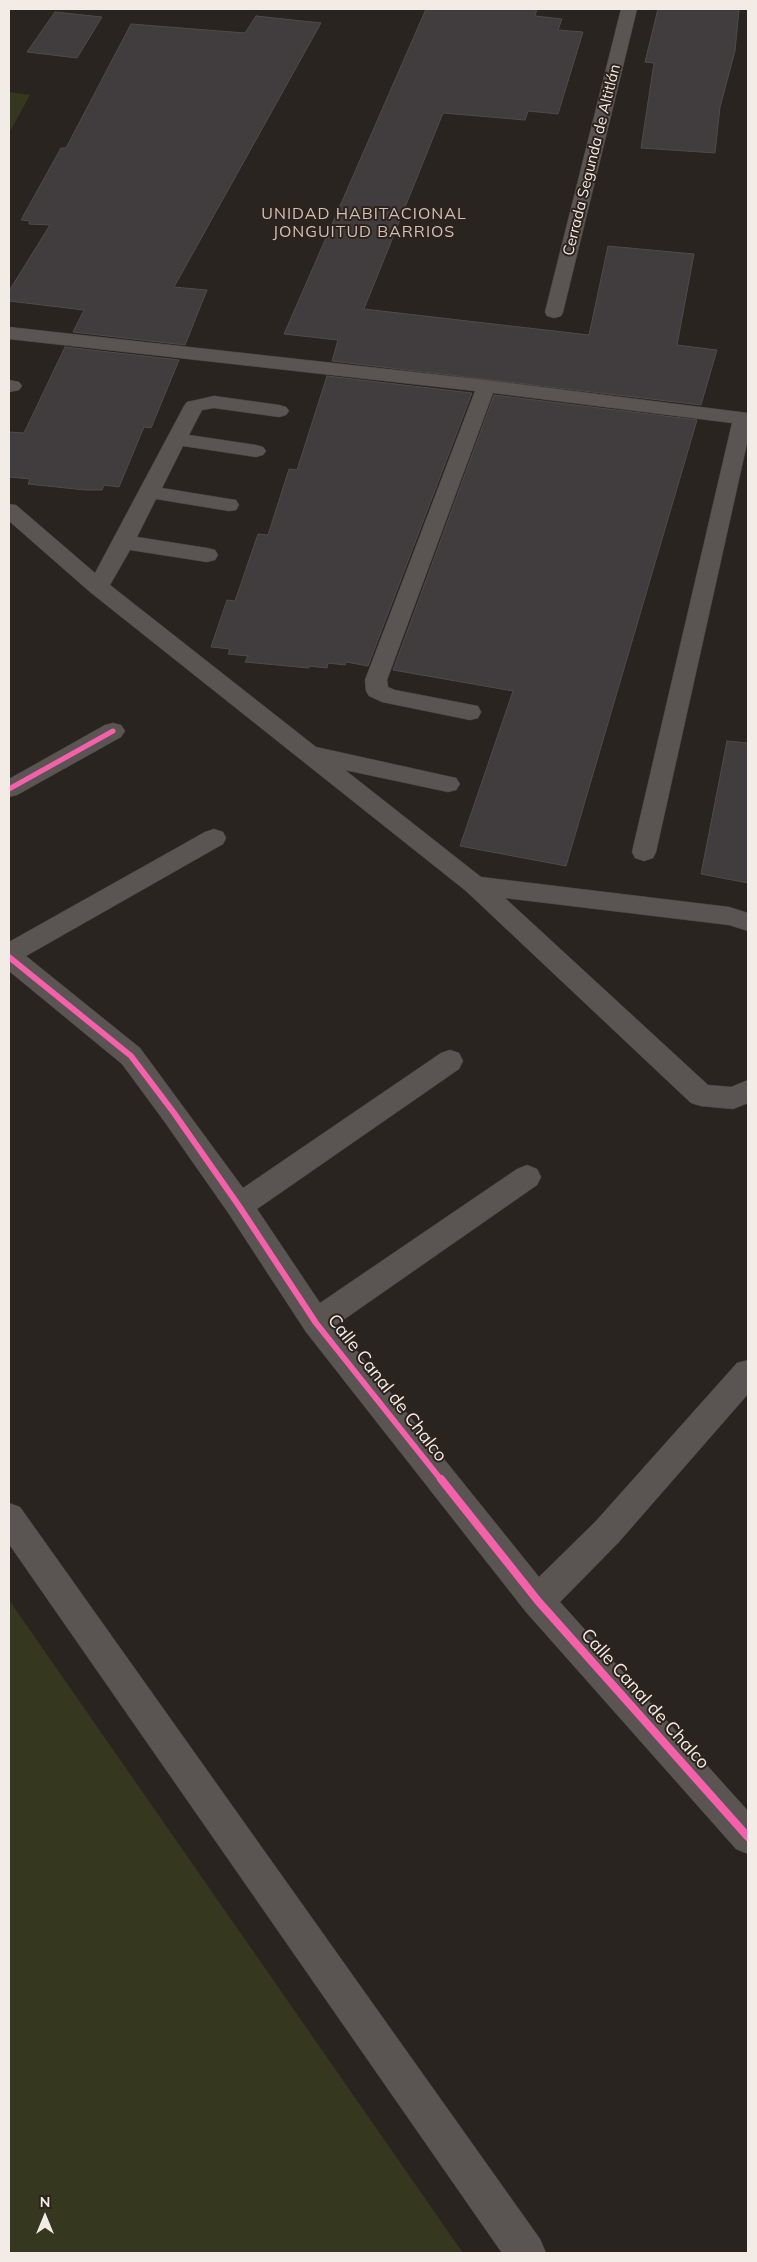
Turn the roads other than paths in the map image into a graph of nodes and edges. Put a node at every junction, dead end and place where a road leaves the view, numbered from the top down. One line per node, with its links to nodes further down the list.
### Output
1 (629, 9): 2 (street, Cerrada Segunda de Altitlán)
2 (554, 312)
3 (9, 333): 4 (street)
4 (486, 386): 6 (street); 15 (street)
5 (279, 412): 7 (street)
6 (746, 419): 21 (street)
7 (176, 439): 8 (street); 9 (street)
8 (256, 451)
9 (150, 492): 10 (street); 12 (street)
10 (229, 505)
11 (9, 510): 14 (street)
12 (124, 542): 13 (street); 14 (street)
13 (207, 555)
14 (98, 587): 17 (street)
15 (470, 712)
16 (113, 731): 19 (street)
17 (308, 754): 18 (street); 22 (street)
18 (448, 784)
19 (9, 788)
20 (214, 838): 24 (street)
21 (644, 852)
22 (474, 885): 23 (street); 26 (street)
23 (748, 922)
24 (9, 956): 28 (street, Calle Canal de Chalco)
25 (450, 1061): 28 (street)
26 (748, 1091)
27 (527, 1177): 29 (street)
28 (239, 1206): 29 (street, Calle Canal de Chalco)
29 (316, 1323): 32 (street, Calle Canal de Chalco)
30 (748, 1373): 32 (street)
31 (9, 1518): 34 (street)
32 (538, 1602): 33 (street, Calle Canal de Chalco)
33 (748, 1838)
34 (526, 2253)

